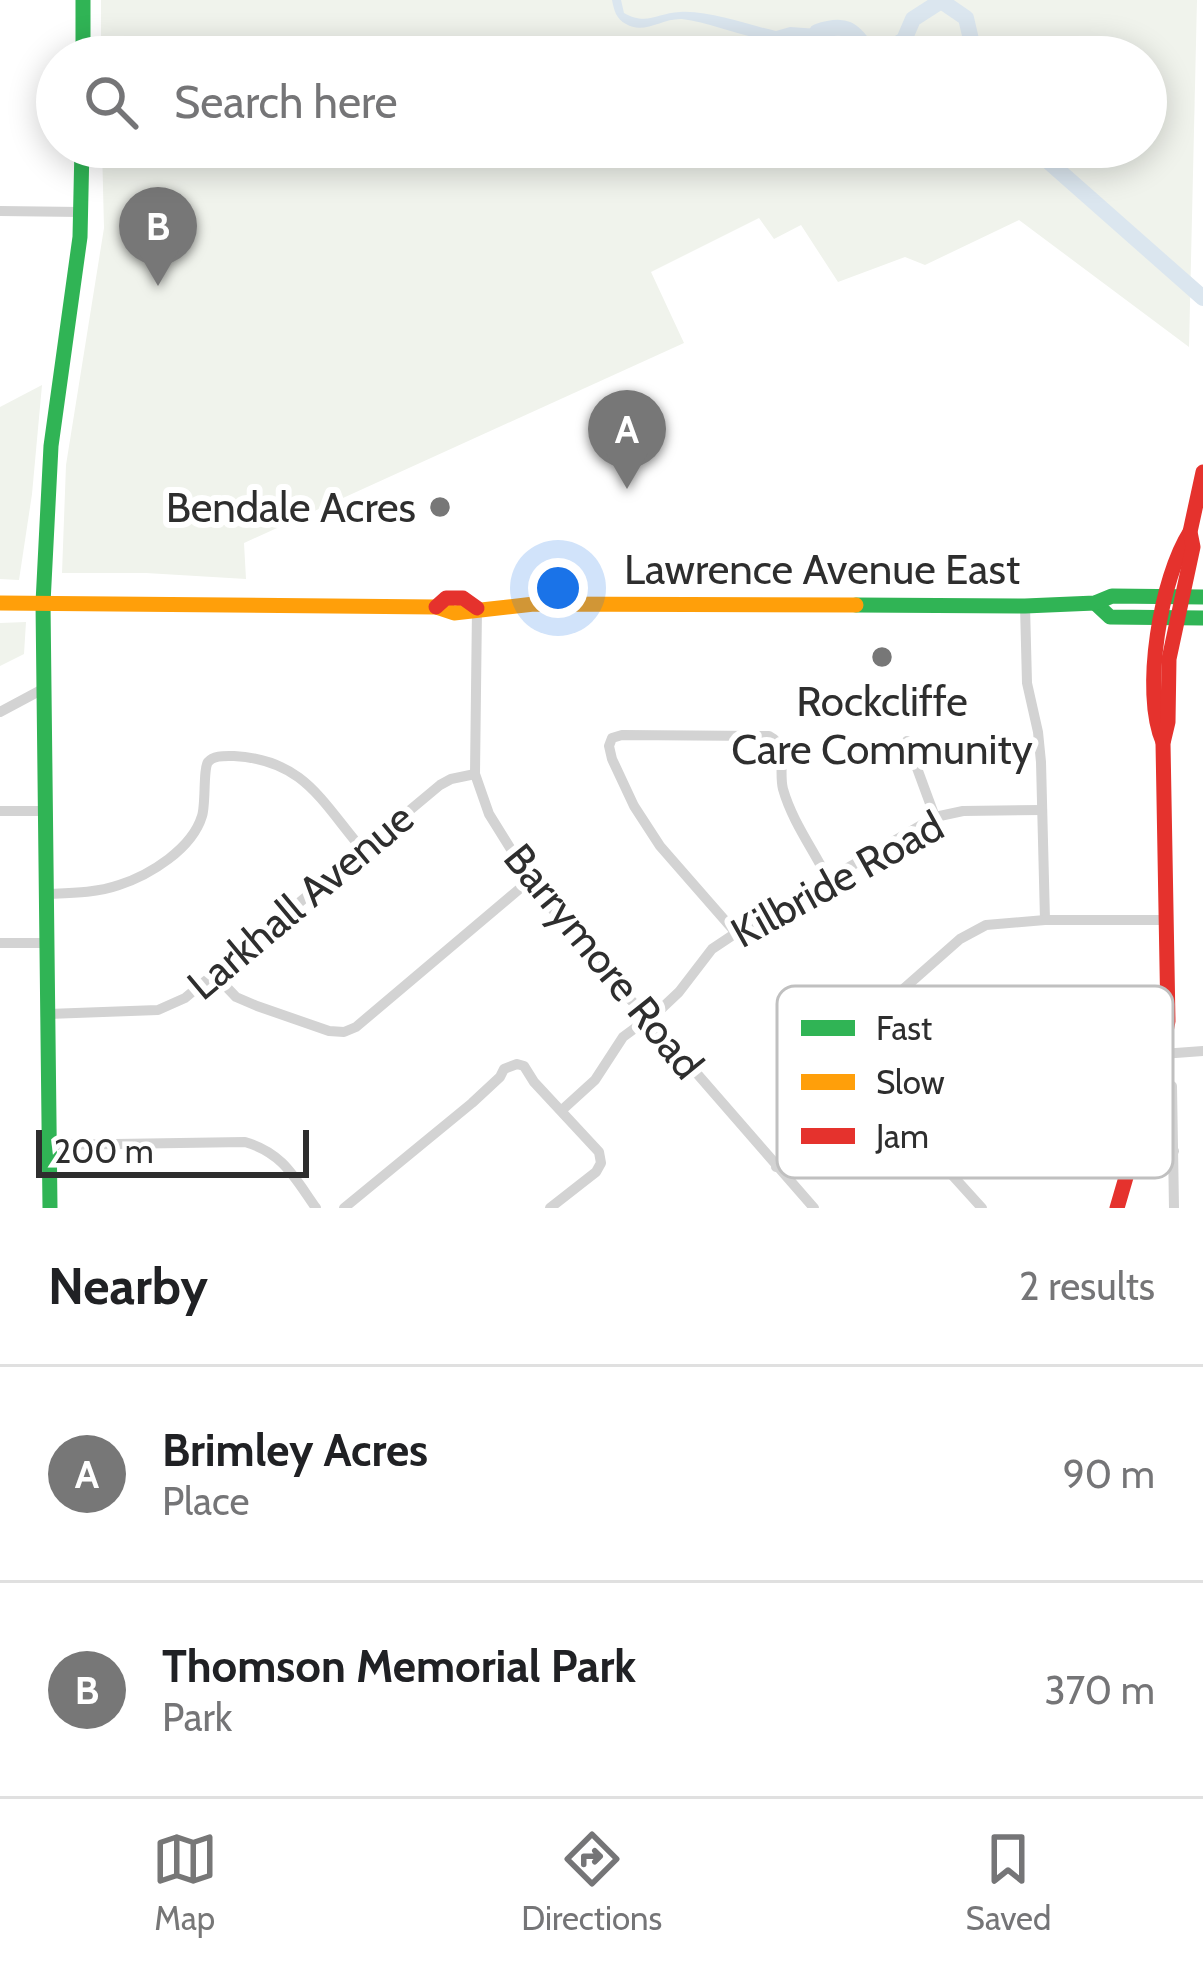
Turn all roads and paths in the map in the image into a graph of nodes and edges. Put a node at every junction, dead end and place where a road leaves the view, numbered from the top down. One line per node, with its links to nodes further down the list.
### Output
1 (83, 0): 2 (main road)
2 (83, 36)
3 (82, 168): 5 (main road)
4 (0, 211): 5 (street)
5 (81, 212): 10 (main road)
6 (1203, 472): 7 (main road)
7 (1173, 596): 8 (main road, Lawrence Avenue East); 11 (main road, Lawrence Avenue East); 15 (main road)
8 (1203, 597)
9 (0, 603): 10 (main road, Lawrence Avenue East)
10 (43, 603): 13 (main road, Lawrence Avenue East); 16 (main road)
11 (1096, 603): 12 (main road, Lawrence Avenue East); 15 (main road, Lawrence Avenue East)
12 (1025, 606): 13 (main road, Lawrence Avenue East); 20 (street)
13 (477, 608): 19 (street, Barrymore Road)
14 (1203, 618): 15 (main road, Lawrence Avenue East)
15 (1169, 619): 29 (main road)
16 (43, 689): 17 (street); 22 (main road)
17 (0, 712)
18 (907, 741): 23 (street)
19 (475, 774): 24 (street, Larkhall Avenue); 26 (street, Barrymore Road)
20 (1042, 810): 23 (street, Kilbride Road); 28 (street)
21 (0, 811): 22 (street)
22 (45, 811): 27 (main road)
23 (935, 817): 25 (street, Kilbride Road)
24 (362, 849): 27 (street); 33 (street, Larkhall Avenue)
25 (828, 879): 30 (street, Kilbride Road); 30 (street)
26 (530, 880): 33 (street); 37 (street, Barrymore Road)
27 (46, 894): 31 (main road)
28 (1045, 920): 29 (street); 34 (street)
29 (1167, 920): 35 (main road)
30 (736, 932): 37 (street, Kilbride Road)
31 (46, 943): 32 (street); 36 (main road)
32 (0, 944)
33 (214, 975): 36 (street, Larkhall Avenue)
34 (907, 986)
35 (1168, 986)
36 (48, 1014): 42 (main road)
37 (649, 1018): 40 (street, Kilbride Road); 44 (street, Barrymore Road)
38 (1173, 1048): 39 (street)
39 (1203, 1051)
40 (562, 1110): 50 (street); 51 (street)
41 (1173, 1118): 43 (street)
42 (50, 1145): 48 (main road); 49 (street)
43 (1174, 1151): 55 (street)
44 (776, 1167)
45 (786, 1178): 52 (street, Barrymore Road)
46 (955, 1178): 53 (street)
47 (1126, 1178): 54 (main road)
48 (50, 1208)
49 (316, 1208)
50 (344, 1208)
51 (550, 1208)
52 (814, 1208)
53 (982, 1208)
54 (1117, 1208)
55 (1174, 1208)

